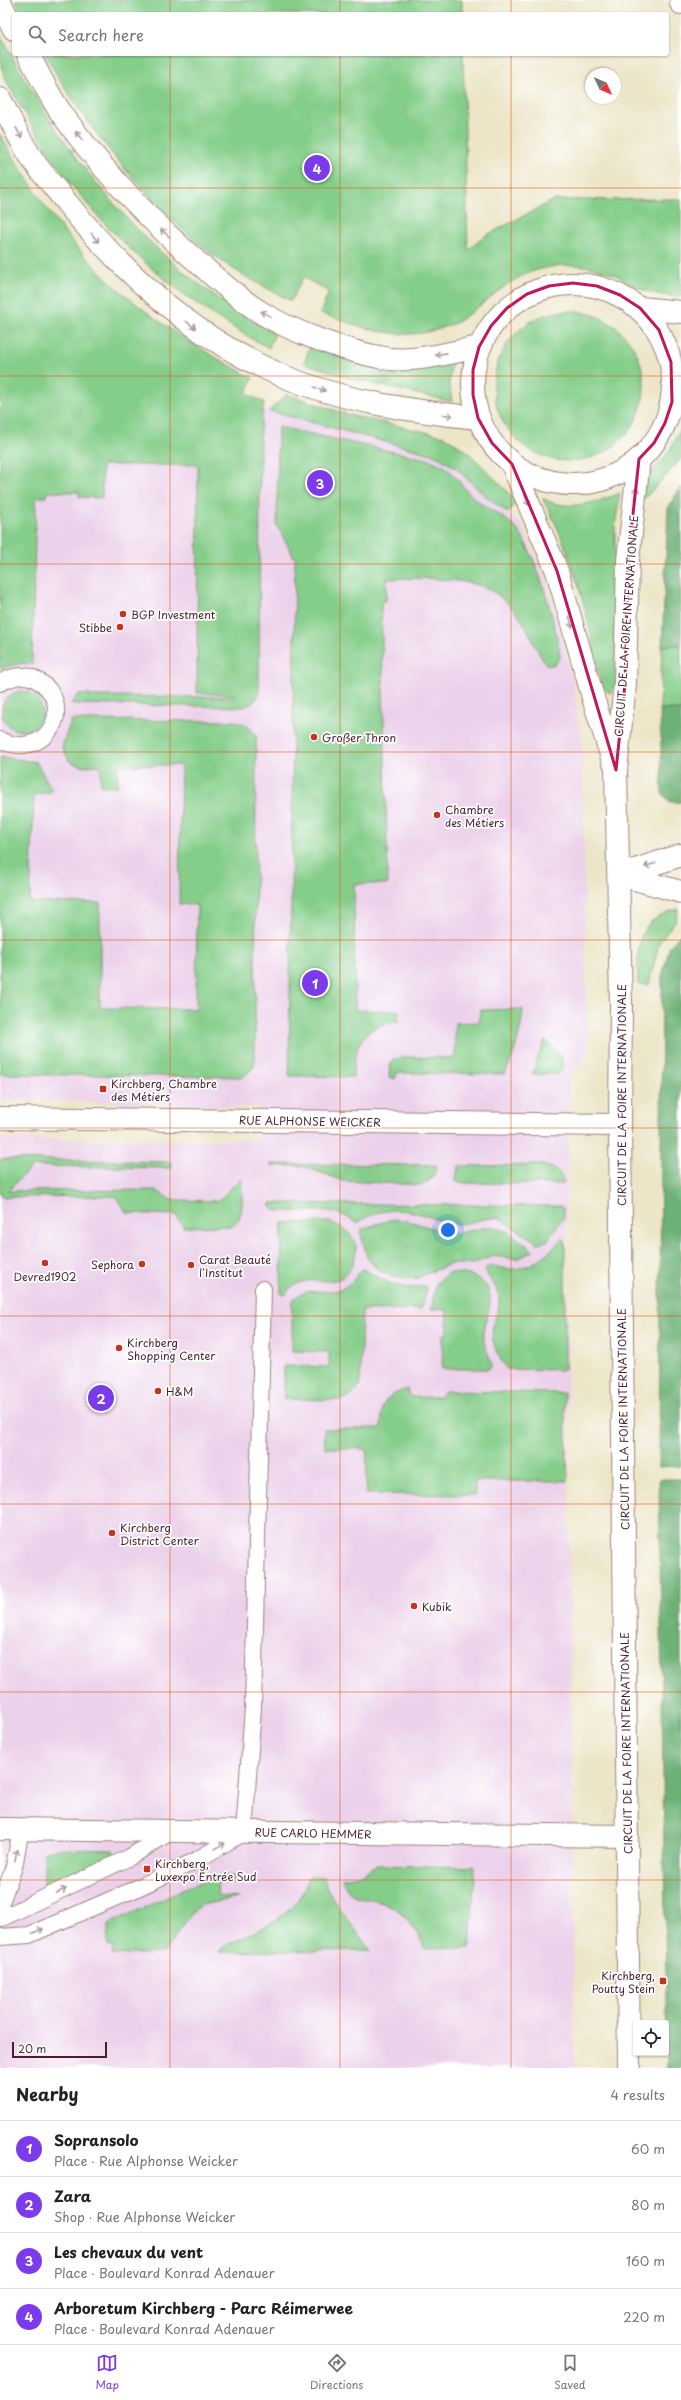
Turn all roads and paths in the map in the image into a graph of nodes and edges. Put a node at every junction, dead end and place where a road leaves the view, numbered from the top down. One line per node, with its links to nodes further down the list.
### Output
1 (681, 0): 3 (street)
2 (0, 3): 4 (street)
3 (681, 3)
4 (12, 26)
5 (29, 56): 9 (street, one-way to 5)
6 (0, 99): 11 (street, one-way to 11)
7 (640, 308): 8 (street); 9 (street); 10 (street)
8 (681, 312)
9 (479, 347): 11 (street)
10 (676, 399): 12 (street)
11 (478, 418): 13 (street)
12 (639, 459): 13 (street); 16 (street, CIRCUIT DE LA FOIRE INTERNATIONALE, one-way to 12)
13 (512, 464): 16 (street, CIRCUIT DE LA FOIRE INTERNATIONALE, one-way to 16)
14 (0, 683): 15 (lane)
15 (0, 740)
16 (616, 770): 18 (street, CIRCUIT DE LA FOIRE INTERNATIONALE)
17 (681, 855): 18 (street, one-way to 18)
18 (620, 875): 19 (street); 21 (street, CIRCUIT DE LA FOIRE INTERNATIONALE)
19 (681, 892)
20 (0, 1118): 21 (street, RUE ALPHONSE WEICKER)
21 (620, 1125): 26 (street, CIRCUIT DE LA FOIRE INTERNATIONALE)
22 (263, 1288): 25 (lane)
23 (10, 1829): 24 (street, RUE CARLO HEMMER); 27 (lane, one-way to 23)
24 (172, 1831): 25 (street, RUE CARLO HEMMER); 28 (lane, one-way to 24)
25 (244, 1832): 26 (street, RUE CARLO HEMMER); 29 (lane, one-way to 25)
26 (627, 1836): 30 (street, CIRCUIT DE LA FOIRE INTERNATIONALE)
27 (0, 1905)
28 (0, 1919)
29 (0, 1937)
30 (629, 2068)

